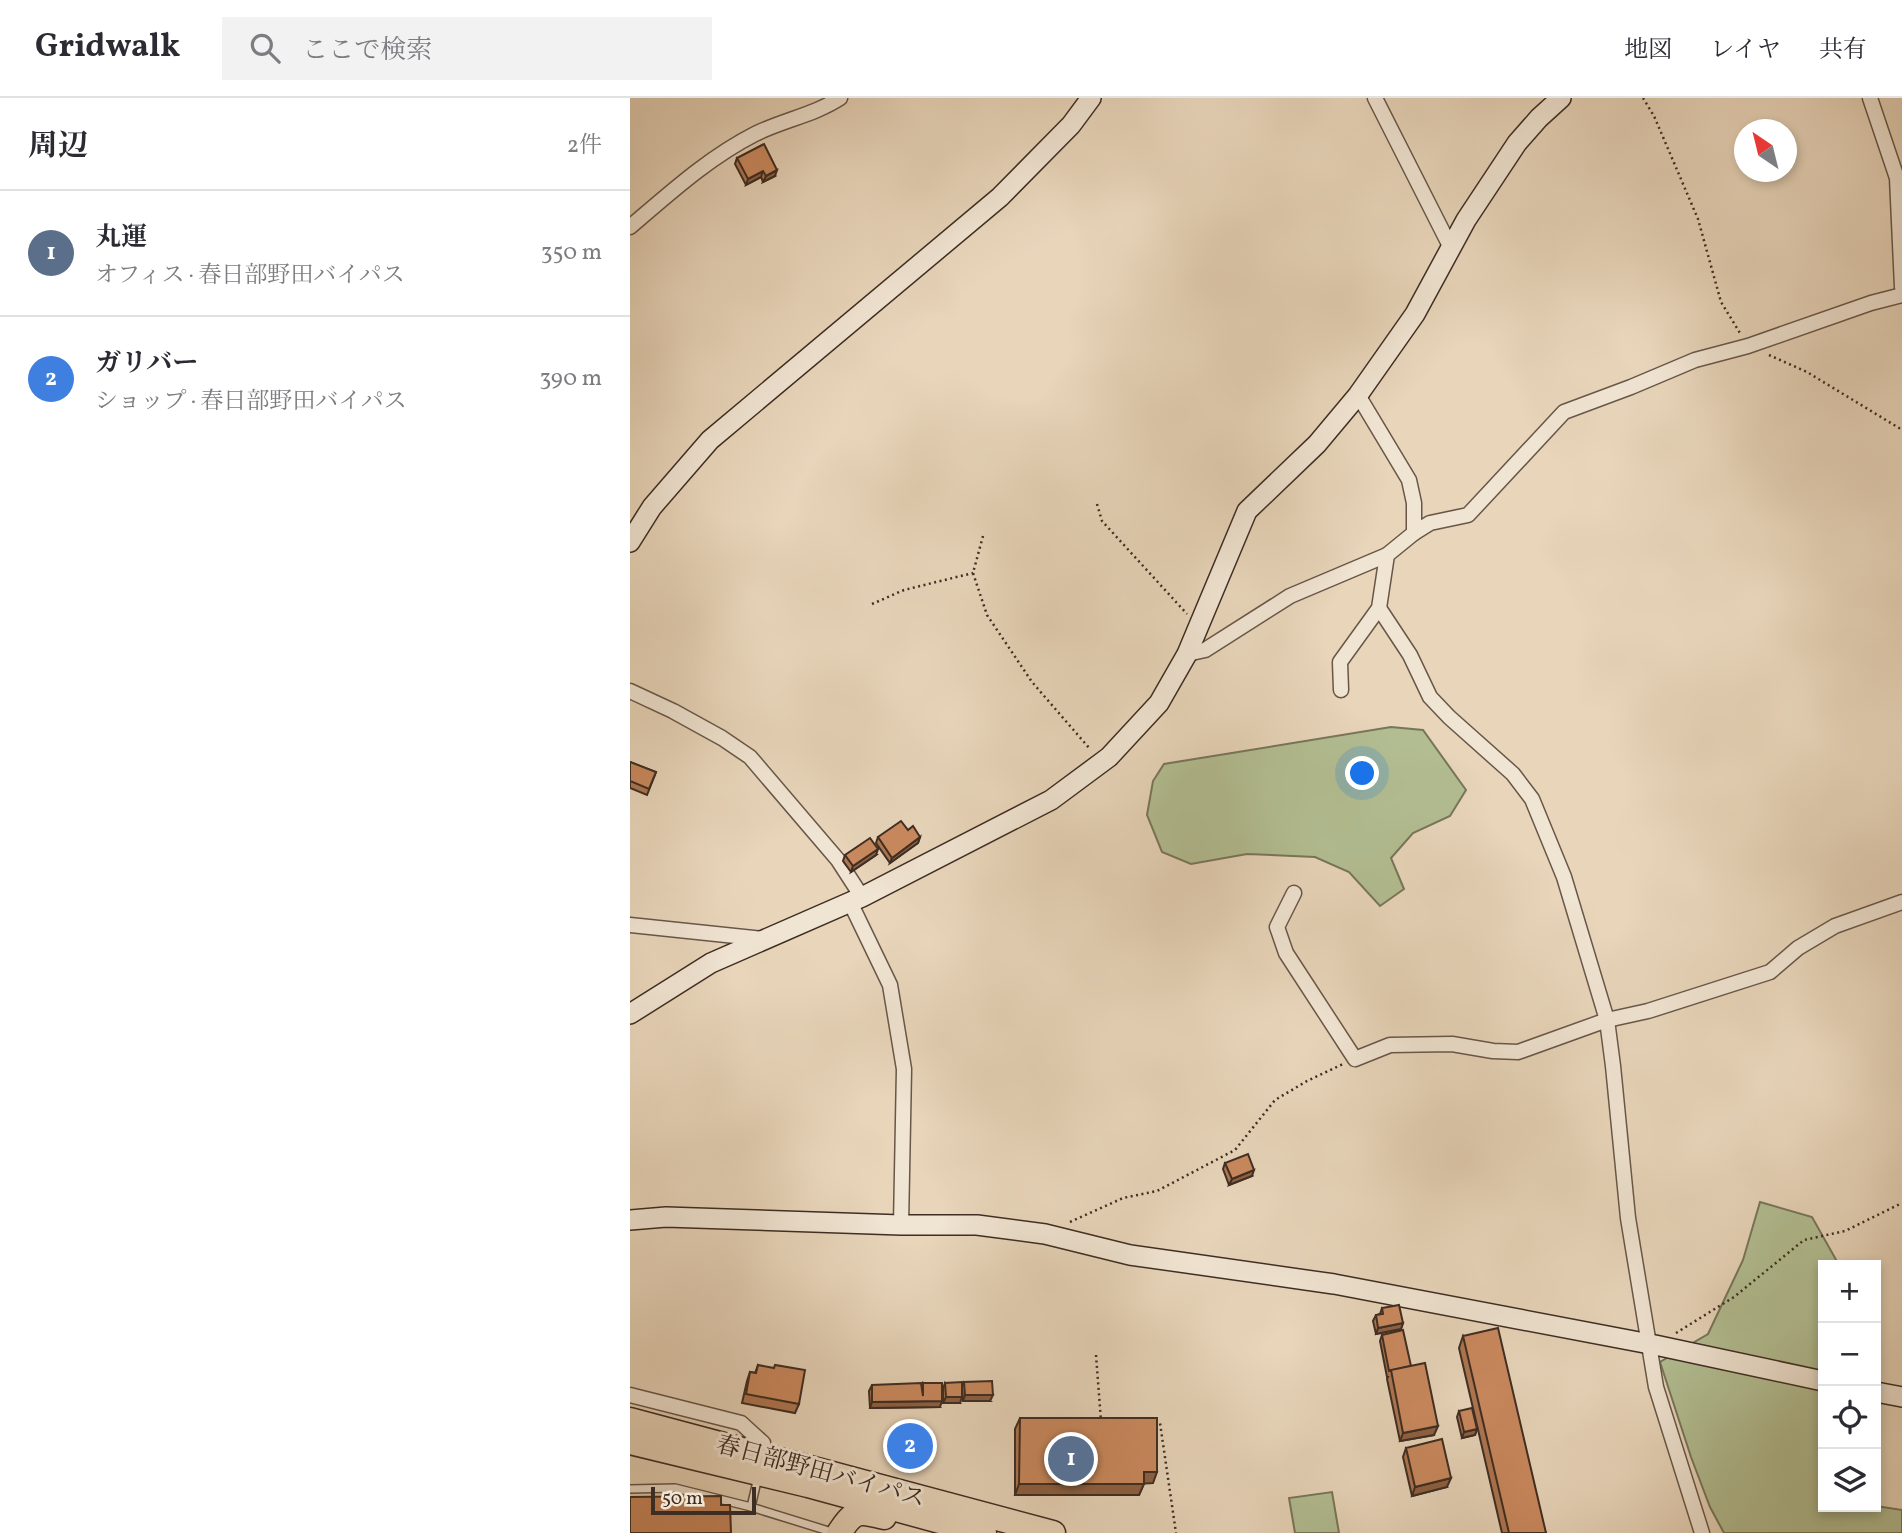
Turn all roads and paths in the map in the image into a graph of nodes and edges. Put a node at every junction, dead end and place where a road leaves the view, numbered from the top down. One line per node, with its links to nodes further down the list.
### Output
1 (840, 98): 7 (street)
2 (1091, 98): 17 (street)
3 (1375, 98): 8 (street)
4 (1561, 98): 8 (street)
5 (1643, 98): 11 (path)
6 (1870, 98): 9 (street)
7 (630, 228)
8 (1451, 248): 12 (street)
9 (1902, 287)
10 (1902, 295): 11 (street)
11 (1748, 346): 13 (path); 15 (street)
12 (1358, 395): 15 (street); 22 (street)
13 (1902, 428)
14 (1097, 504): 22 (path)
15 (1414, 533): 18 (street)
16 (983, 536): 19 (path)
17 (630, 542)
18 (1387, 555): 21 (street); 23 (street)
19 (973, 573): 20 (path); 26 (path)
20 (872, 604)
21 (1379, 608): 24 (street); 33 (street)
22 (1199, 627): 23 (street)
23 (1187, 654): 26 (street)
24 (1341, 690)
25 (630, 691): 28 (street)
26 (1101, 763): 28 (street)
27 (1294, 893): 34 (street)
28 (856, 900): 31 (street); 37 (street)
29 (1902, 902): 33 (street)
30 (630, 925): 31 (street)
31 (764, 939): 32 (street)
32 (630, 1014)
33 (1607, 1020): 34 (street); 39 (street)
34 (1354, 1059): 38 (path)
35 (1902, 1203): 39 (path)
36 (630, 1220): 37 (street)
37 (901, 1225): 38 (street)
38 (1045, 1234): 39 (street)
39 (1652, 1345): 41 (street); 55 (street)
40 (1096, 1355): 46 (path)
41 (1818, 1380)
42 (1881, 1393): 44 (street)
43 (630, 1395): 45 (street)
44 (1902, 1397)
45 (639, 1422): 48 (highway, 春日部野田バイパス); 48 (street)
46 (1101, 1423)
47 (1148, 1423): 54 (path)
48 (759, 1464): 50 (lane); 51 (highway, 春日部野田バイパス); 53 (highway, 春日部野田バイパス)
49 (630, 1489): 50 (lane)
50 (751, 1507): 52 (lane)
51 (972, 1530): 52 (highway)
52 (838, 1533)
53 (1053, 1533)
54 (1176, 1533)
55 (1702, 1533)

